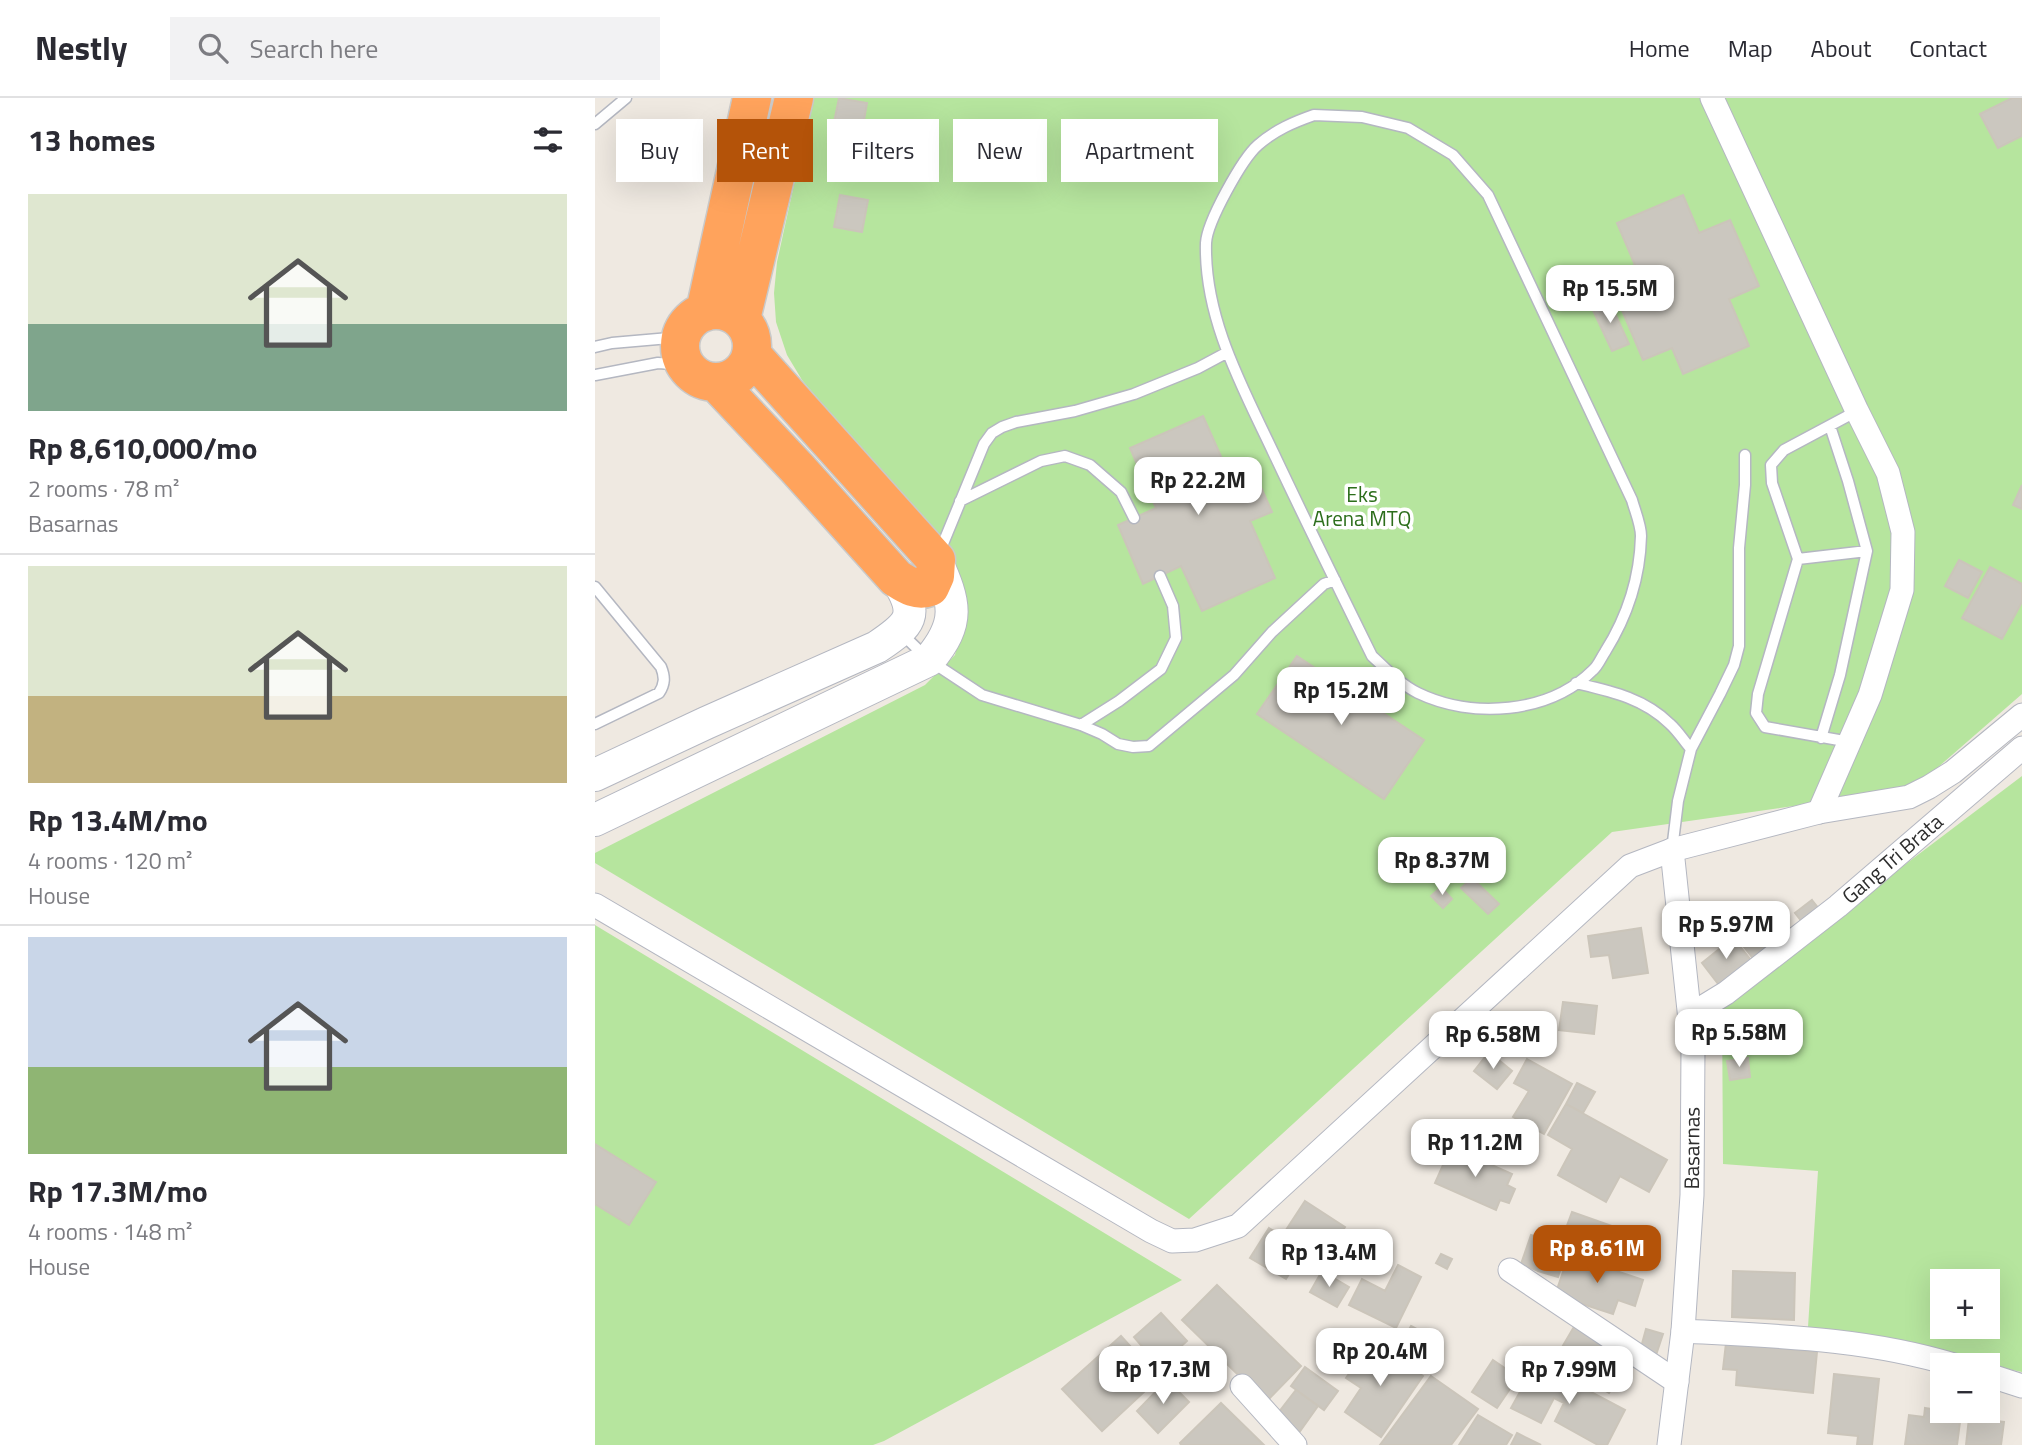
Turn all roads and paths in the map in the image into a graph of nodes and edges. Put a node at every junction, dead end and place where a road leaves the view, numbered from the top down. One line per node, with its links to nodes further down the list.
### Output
1 (626, 98): 5 (lane)
2 (752, 98): 6 (highway)
3 (794, 98): 6 (highway)
4 (1712, 98): 10 (street)
5 (595, 124)
6 (713, 345): 7 (lane); 9 (lane); 17 (highway); 19 (highway)
7 (595, 347)
8 (1226, 353): 13 (lane); 20 (lane); 24 (lane)
9 (595, 375)
10 (1857, 411): 11 (lane); 29 (street)
11 (1830, 426): 15 (lane); 16 (lane)
12 (1745, 455): 31 (lane)
13 (960, 501): 14 (lane); 17 (lane)
14 (1134, 517)
15 (1867, 551): 16 (lane); 28 (lane)
16 (1798, 559): 28 (lane)
17 (936, 561): 19 (highway); 23 (street)
18 (1160, 576): 27 (lane)
19 (896, 578): 22 (street)
20 (1335, 580): 24 (lane); 27 (lane)
21 (595, 587): 26 (lane)
22 (900, 632): 23 (lane); 32 (street)
23 (929, 660): 27 (lane); 34 (street)
24 (1576, 683): 31 (lane)
25 (2022, 715): 33 (street)
26 (596, 721)
27 (1081, 725)
28 (1821, 738): 29 (lane)
29 (1850, 742): 33 (street)
30 (2022, 748): 37 (street, Gang Tri Brata)
31 (1691, 749): 35 (lane)
32 (595, 775)
33 (1819, 812): 35 (street)
34 (595, 820)
35 (1672, 850): 36 (street); 37 (street, Basarnas)
36 (595, 905)
37 (1690, 1015): 39 (street, Basarnas)
38 (1510, 1270): 42 (street)
39 (1683, 1331): 40 (street); 42 (street, Basarnas)
40 (1930, 1358)
41 (2000, 1380): 44 (street)
42 (1678, 1382): 46 (street, Basarnas)
43 (1242, 1386): 45 (street)
44 (2022, 1386)
45 (1295, 1445)
46 (1669, 1445)

